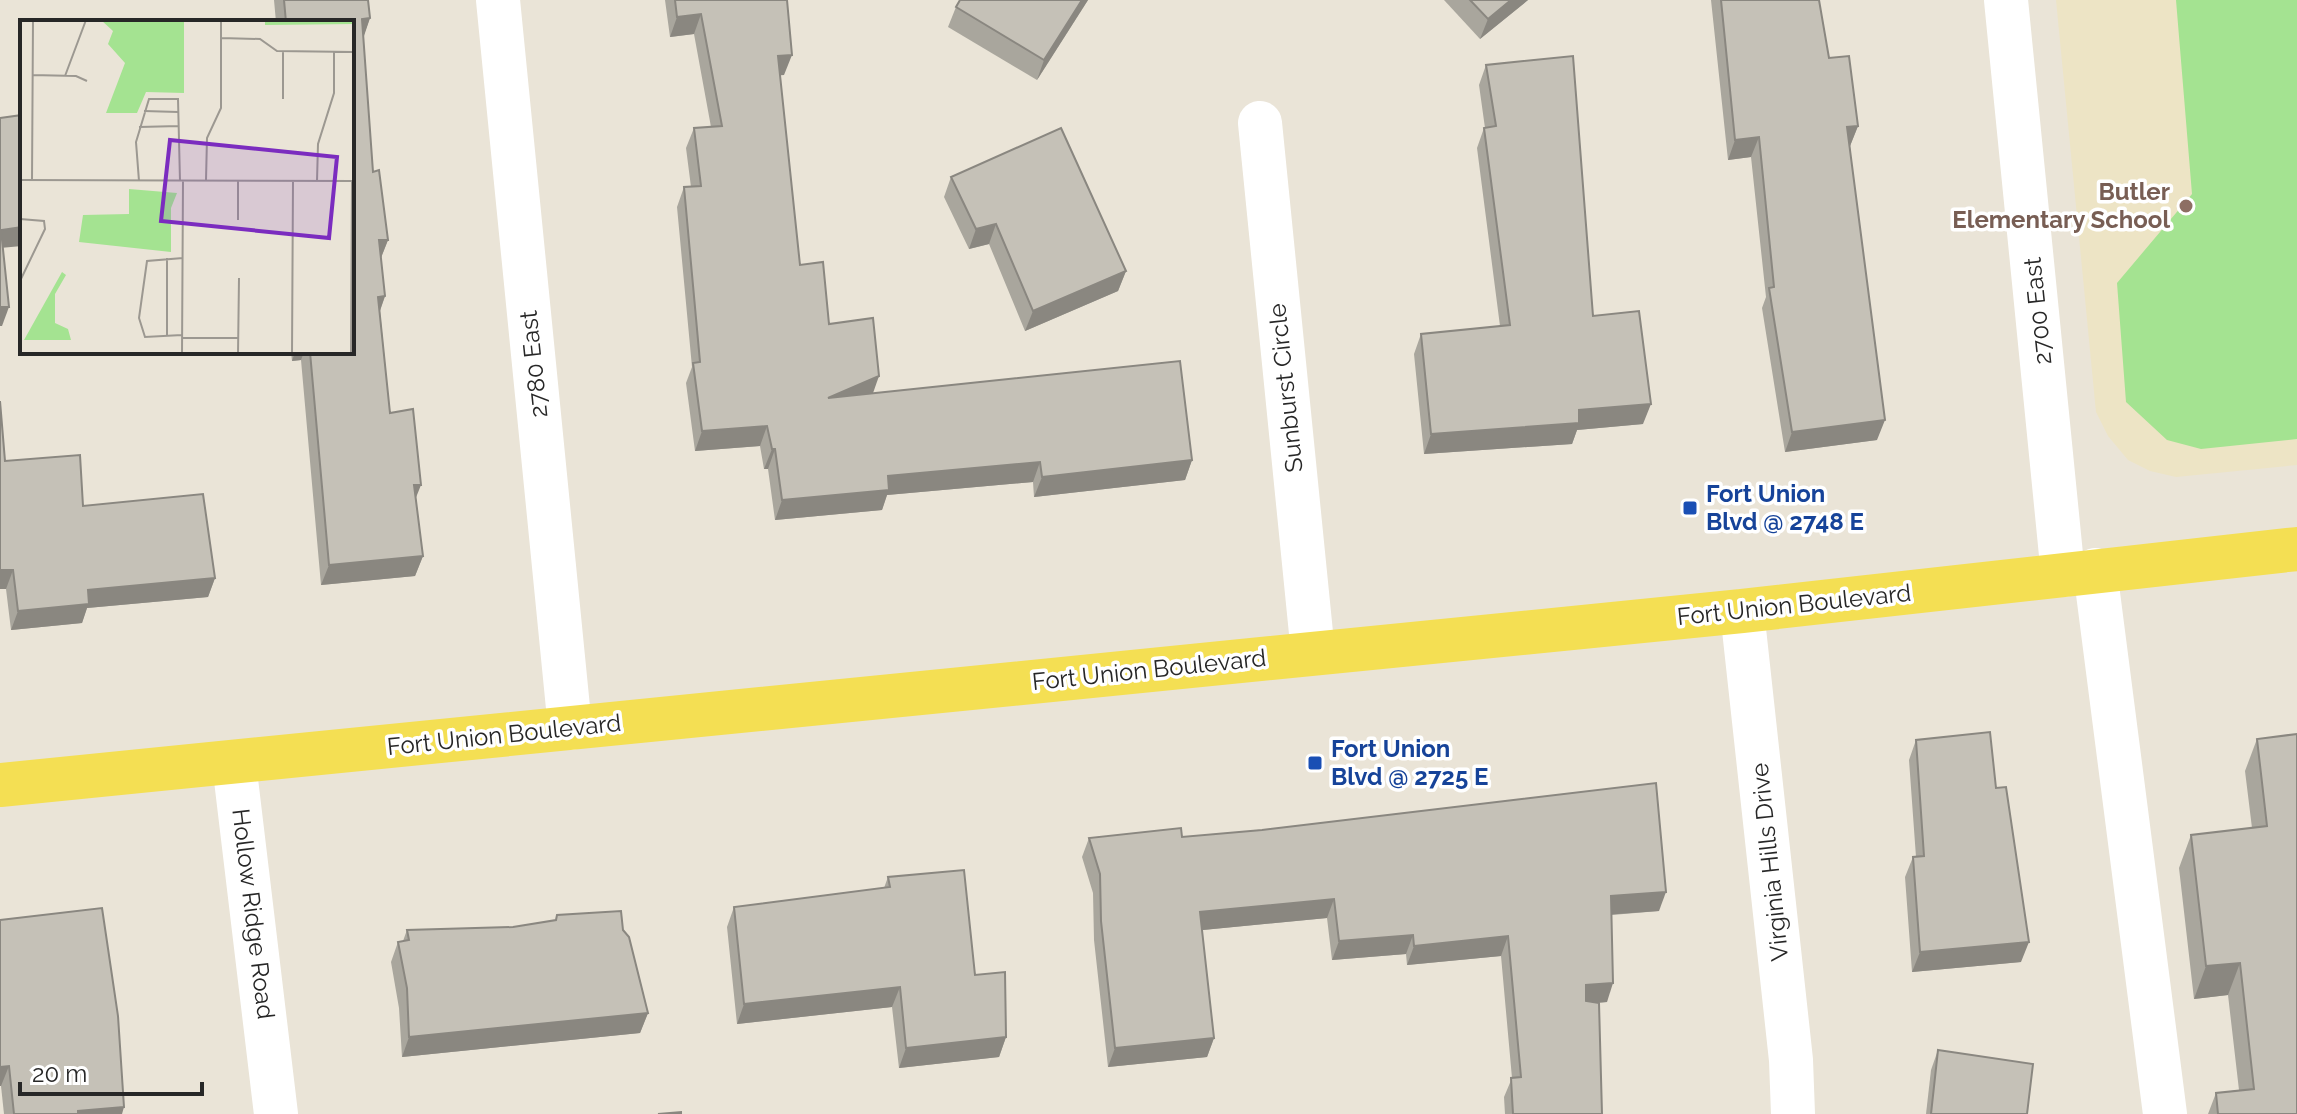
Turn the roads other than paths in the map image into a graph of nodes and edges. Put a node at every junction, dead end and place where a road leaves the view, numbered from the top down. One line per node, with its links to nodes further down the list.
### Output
1 (498, 0): 8 (street, 2780 East)
2 (2006, 0): 5 (street, 2700 East)
3 (1260, 123): 7 (street, Sunburst Circle)
4 (2297, 549): 5 (main road, Fort Union Boulevard)
5 (2079, 573): 6 (main road, Fort Union Boulevard); 13 (street, 2700 East)
6 (1742, 611): 7 (main road, Fort Union Boulevard); 12 (street, Virginia Hills Drive)
7 (1313, 653): 8 (main road, Fort Union Boulevard)
8 (570, 728): 9 (main road, Fort Union Boulevard)
9 (234, 763): 10 (main road, Fort Union Boulevard); 11 (street, Hollow Ridge Road)
10 (0, 785)
11 (276, 1114)
12 (1793, 1114)
13 (2165, 1114)

